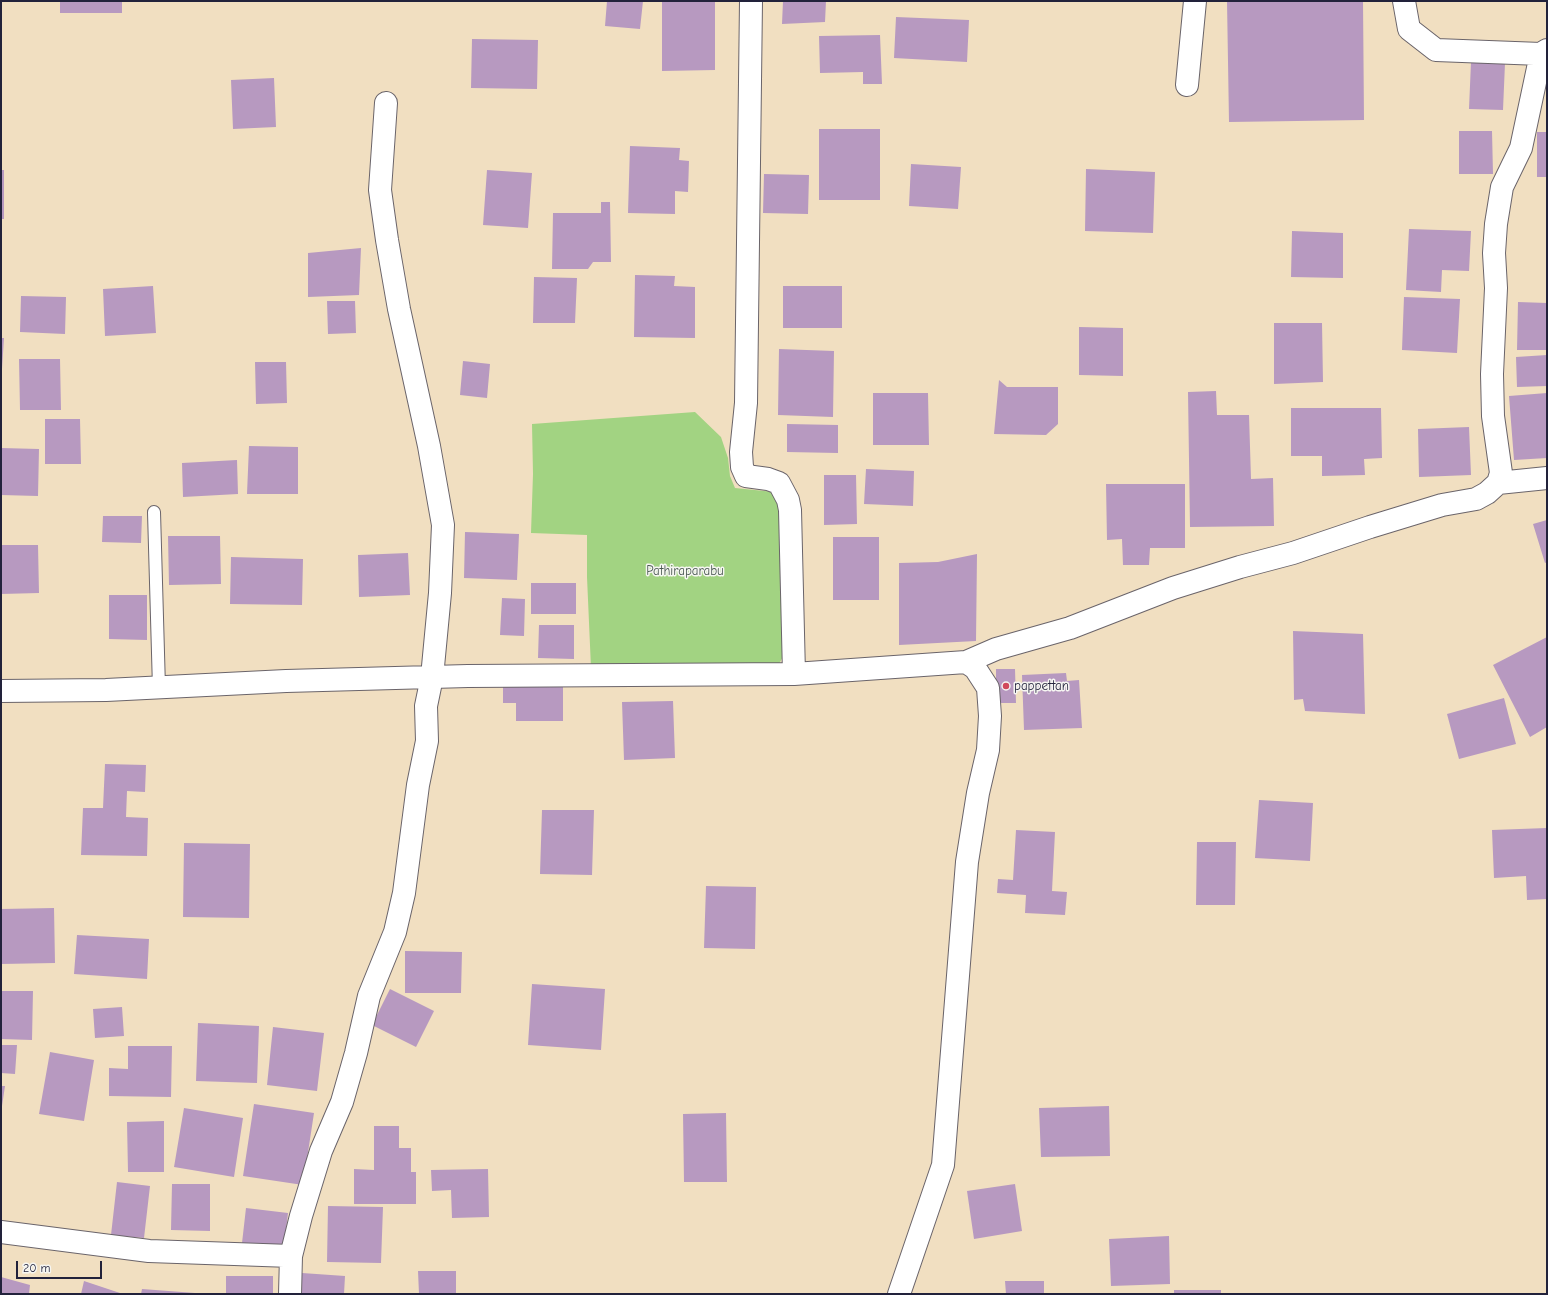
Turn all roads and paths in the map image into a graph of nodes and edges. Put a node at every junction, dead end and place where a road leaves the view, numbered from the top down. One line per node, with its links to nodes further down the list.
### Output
1 (752, 1): 11 (street)
2 (1194, 1): 5 (street)
3 (1404, 1): 4 (street)
4 (1544, 52): 8 (street)
5 (1187, 85)
6 (386, 103): 12 (street)
7 (1547, 478): 8 (street)
8 (1498, 483): 10 (street)
9 (154, 512): 13 (lane)
10 (966, 662): 11 (street); 18 (street)
11 (794, 674): 12 (street)
12 (432, 677): 13 (street); 16 (street)
13 (159, 688): 14 (street)
14 (1, 691)
15 (1, 1232): 16 (street)
16 (291, 1256): 17 (street)
17 (290, 1294)
18 (899, 1294)

